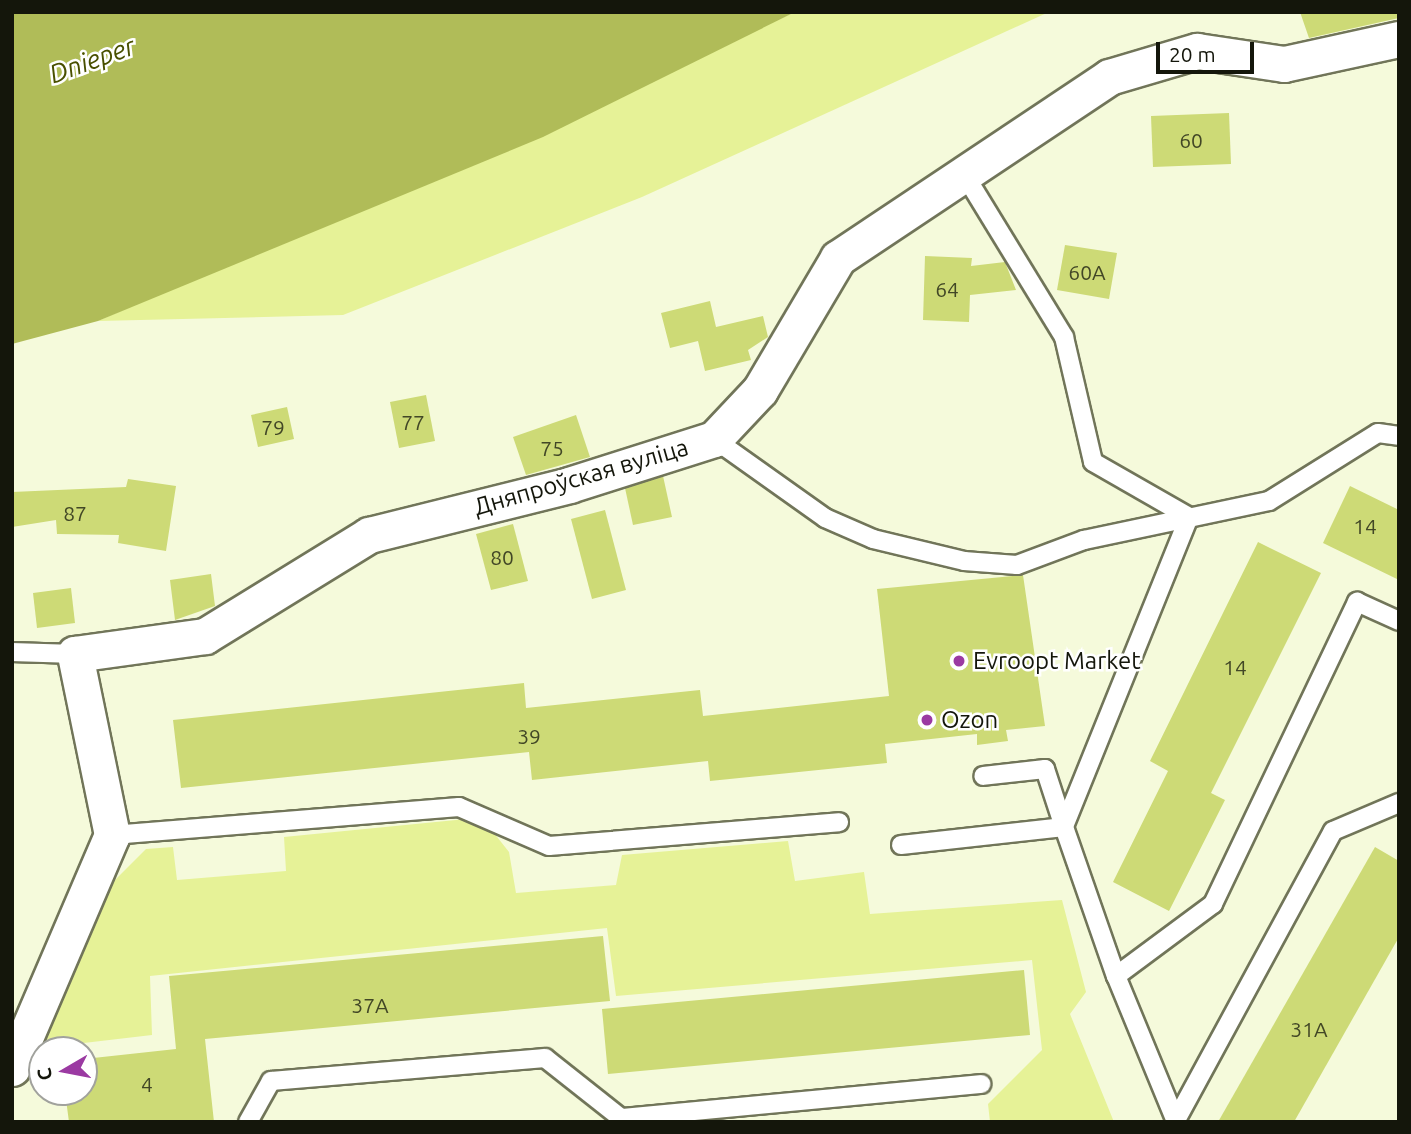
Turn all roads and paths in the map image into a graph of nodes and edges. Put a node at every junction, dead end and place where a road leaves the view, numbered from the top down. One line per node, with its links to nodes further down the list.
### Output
1 (1399, 39): 2 (street, Дняпроўская вуліца)
2 (966, 177): 4 (street, Дняпроўская вуліца); 5 (lane)
3 (1399, 436): 5 (lane)
4 (713, 439): 5 (lane); 8 (street, Дняпроўская вуліца)
5 (1189, 517): 12 (lane)
6 (1399, 621): 15 (lane)
7 (12, 652): 8 (lane)
8 (75, 654): 13 (street)
9 (984, 776): 12 (lane)
10 (1399, 803): 18 (lane)
11 (839, 822): 13 (lane)
12 (1064, 827): 14 (lane); 15 (lane)
13 (112, 835): 16 (street)
14 (901, 845)
15 (1116, 976): 18 (lane)
16 (12, 1068)
17 (981, 1084): 19 (lane)
18 (1175, 1120)
19 (248, 1122)

